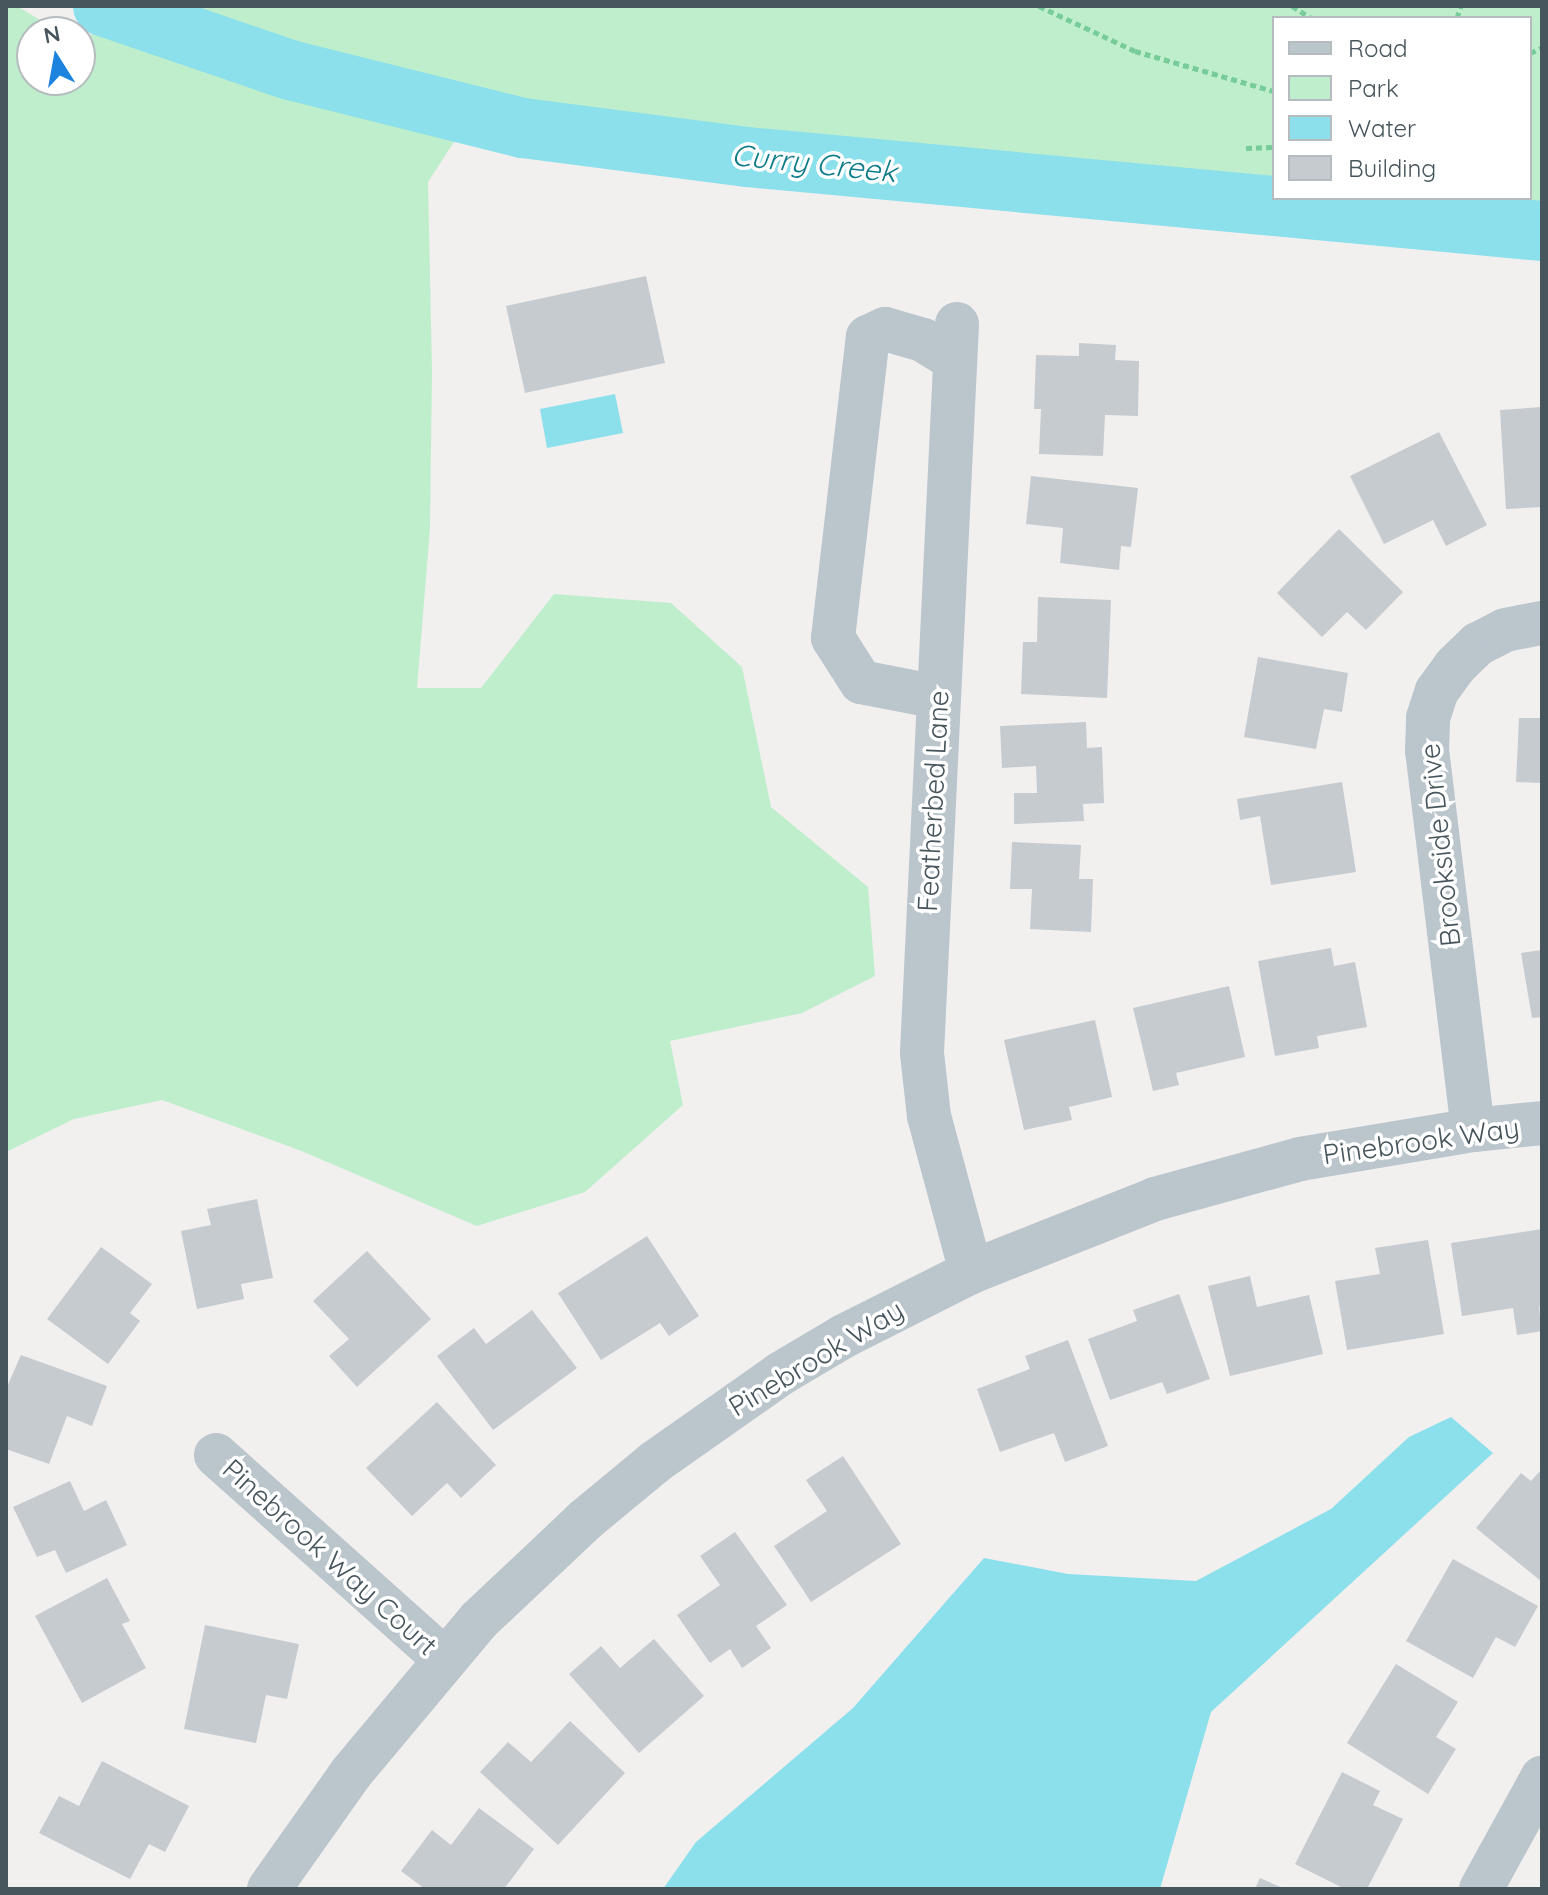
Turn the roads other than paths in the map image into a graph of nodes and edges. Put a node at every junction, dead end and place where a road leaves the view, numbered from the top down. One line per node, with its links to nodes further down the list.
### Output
1 (1542, 623): 4 (street, Brookside Drive)
2 (938, 697): 2 (street, Featherbed Lane); 5 (street, Featherbed Lane)
3 (1542, 1123): 4 (street, Pinebrook Way)
4 (1473, 1130): 5 (street, Pinebrook Way)
5 (971, 1272): 7 (street, Pinebrook Way)
6 (216, 1455): 7 (street, Pinebrook Way Court)
7 (444, 1659): 9 (street, Pinebrook Way)
8 (1542, 1778): 10 (street)
9 (269, 1889)
10 (1481, 1889)

